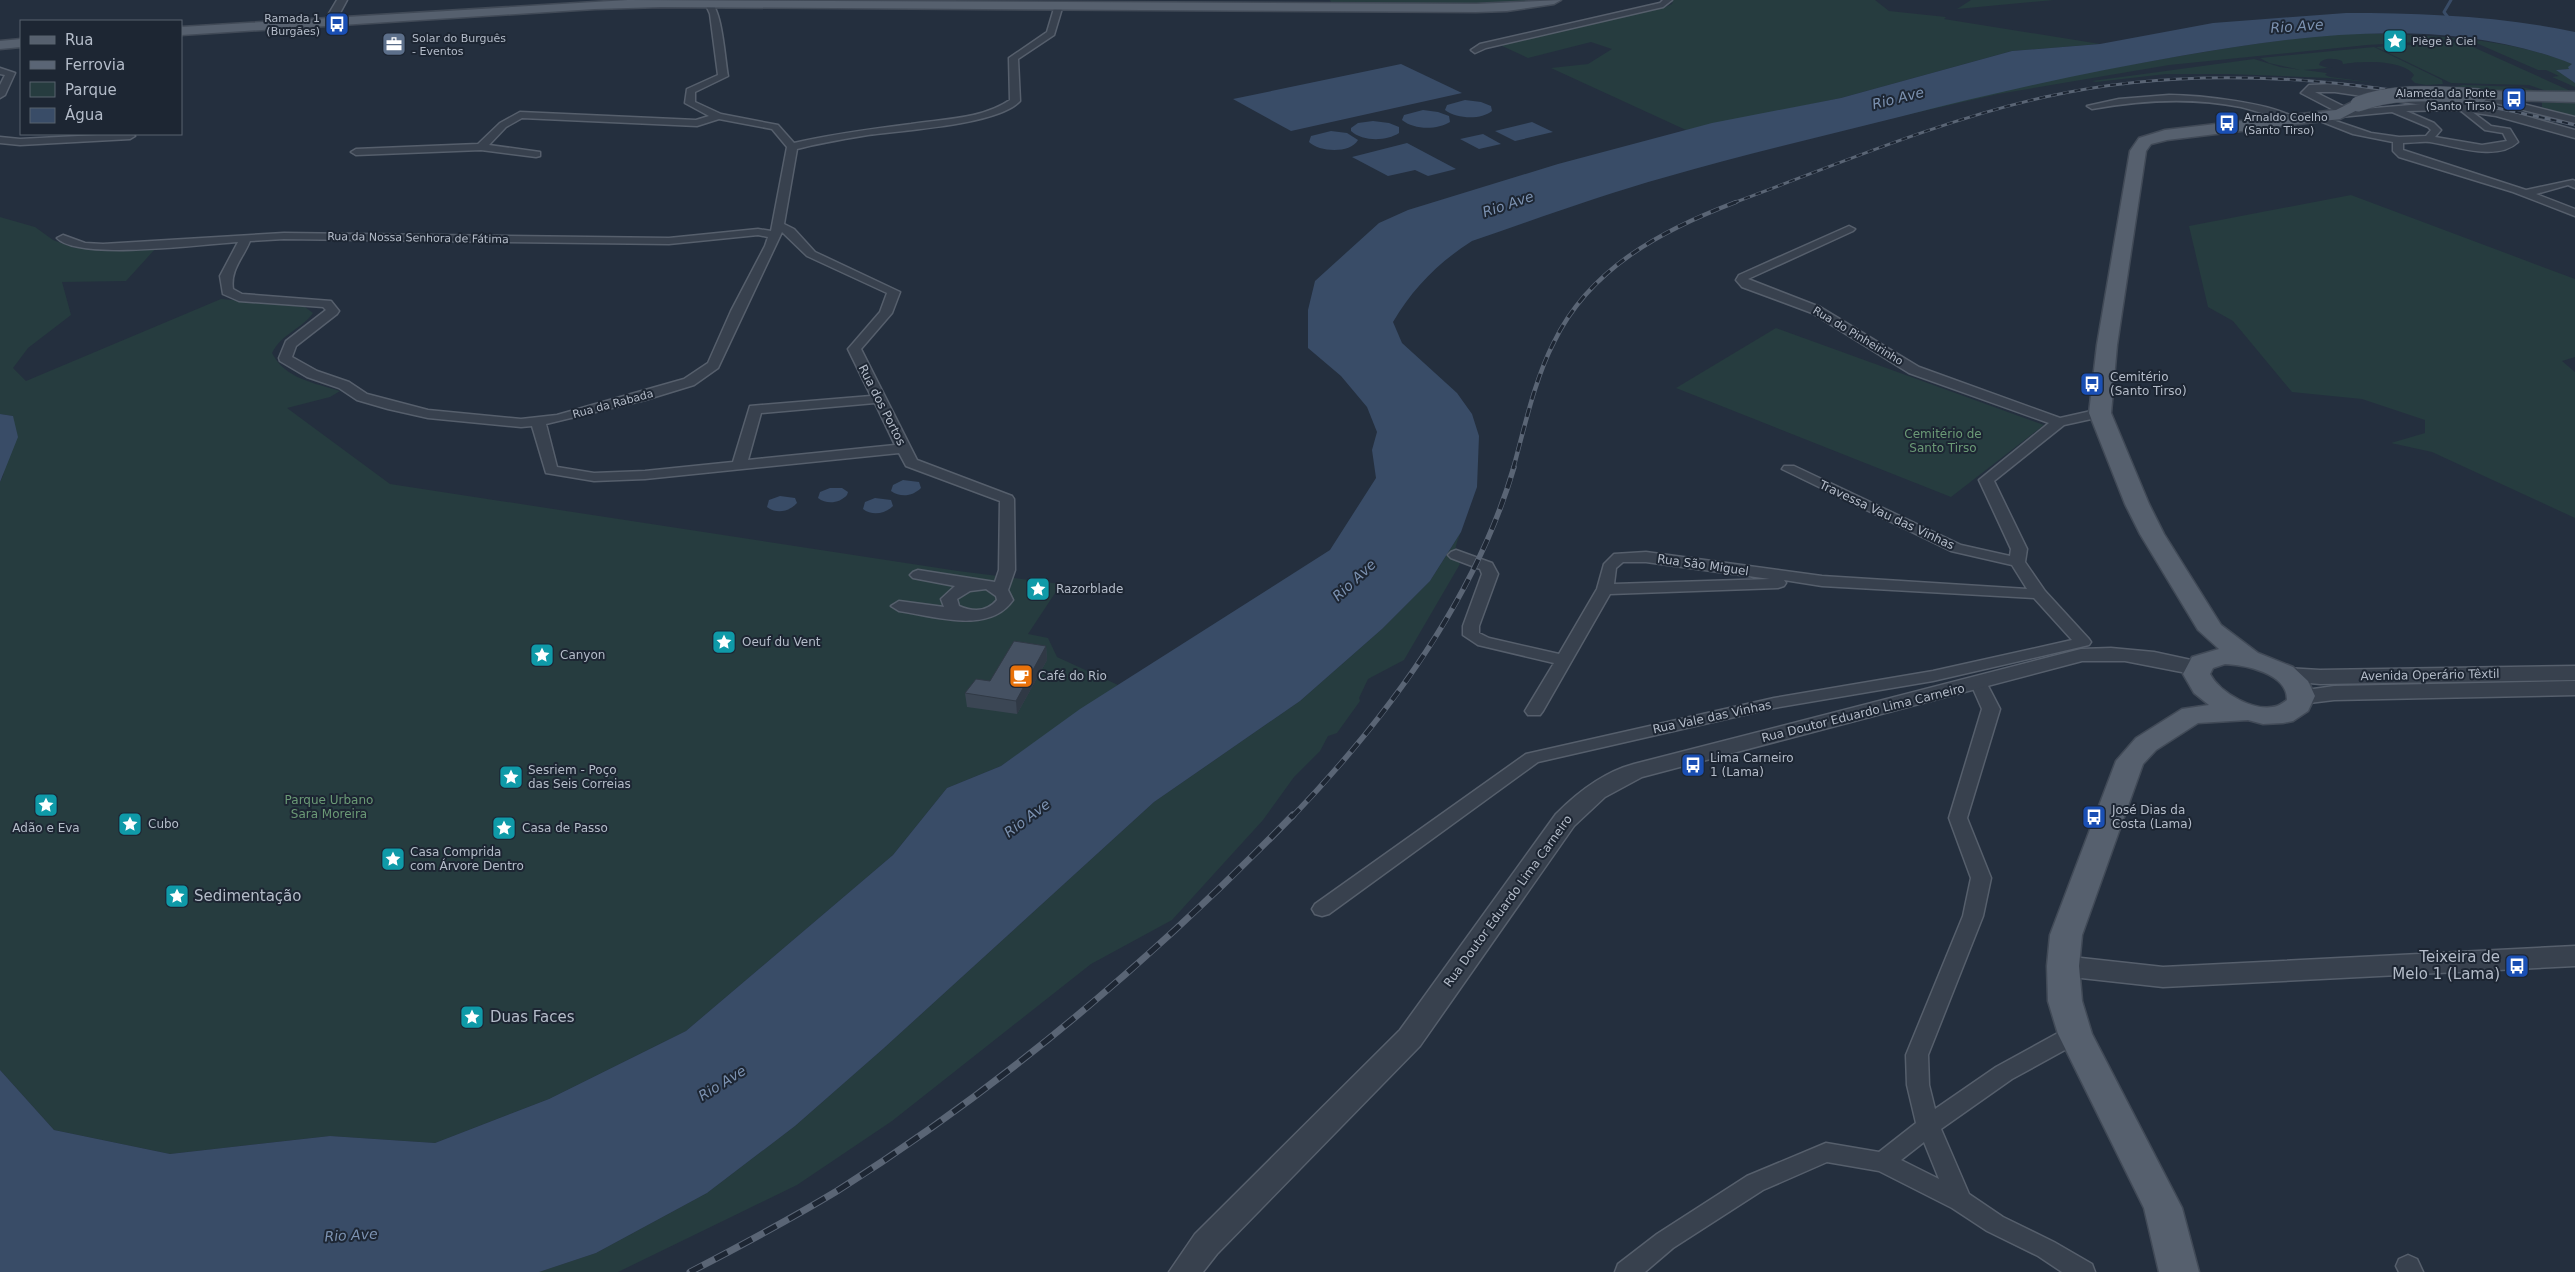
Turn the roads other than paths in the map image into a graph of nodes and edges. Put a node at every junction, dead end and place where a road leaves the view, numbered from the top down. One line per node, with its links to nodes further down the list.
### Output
1 (342, 0): 8 (street)
2 (1554, 0): 6 (main road)
3 (1668, 0): 12 (street)
4 (660, 1): 5 (main road); 8 (main road)
5 (709, 3): 7 (main road); 27 (street)
6 (1144, 3): 7 (main road)
7 (1059, 5): 36 (street)
8 (330, 22): 9 (main road)
9 (182, 32)
10 (20, 43): 11 (main road)
11 (0, 45)
12 (1474, 50)
13 (0, 71): 15 (street)
14 (2153, 88): 16 (street)
15 (0, 95)
16 (2182, 96): 21 (street); 28 (street)
17 (2575, 97): 18 (main road)
18 (2543, 101): 19 (main road); 29 (street)
19 (2481, 103): 20 (street); 22 (street); 24 (main road, bridge); 30 (street)
20 (2436, 104): 22 (street); 23 (street); 25 (street)
21 (2092, 106)
22 (2463, 108): 32 (street)
23 (2318, 109): 24 (main road); 28 (main road); 34 (street)
24 (2348, 110): 26 (street); 26 (street)
25 (2394, 110): 26 (street); 32 (street)
26 (2380, 111)
27 (718, 116): 35 (street); 36 (street)
28 (2292, 120): 47 (main road)
29 (2575, 120)
30 (2575, 134)
31 (130, 136): 33 (street)
32 (2429, 139): 34 (street)
33 (0, 140)
34 (2398, 140): 40 (street)
35 (481, 147): 37 (street); 38 (street)
36 (792, 147): 43 (street, Rua da Rabada)
37 (356, 152)
38 (536, 154)
39 (2575, 185): 40 (street)
40 (2525, 193): 41 (street)
41 (2575, 213)
42 (1849, 229): 49 (street, Rua do Pinheirinho)
43 (776, 230): 45 (street, Rua da Nossa Senhora de Fátima); 46 (street, Rua dos Portos); 48 (street, Rua da Rabada)
44 (63, 238): 45 (street, Rua da Nossa Senhora de Fátima)
45 (246, 240): 48 (street, Rua da Rabada)
46 (880, 399): 50 (street, Rua dos Portos); 51 (street)
47 (2100, 413): 49 (street); 64 (main road)
48 (538, 421): 51 (street)
49 (2059, 422): 54 (street)
50 (904, 448): 51 (street); 55 (street, Rua dos Portos)
51 (739, 466)
52 (1789, 469): 54 (street, Travessa Vau das Vinhas)
53 (1456, 555): 66 (street)
54 (2017, 562): 61 (street)
55 (1007, 570): 58 (street); 60 (street, Rua dos Portos)
56 (918, 575): 58 (street)
57 (1822, 581): 59 (street, Rua São Miguel); 59 (street, Rua São Miguel); 61 (street, Rua São Miguel)
58 (979, 584): 60 (street); 63 (street)
59 (1605, 589): 66 (street, Rua São Miguel)
60 (1000, 590): 63 (street, Rua dos Portos)
61 (2039, 594): 76 (street, Rua Vale das Vinhas)
62 (899, 606): 63 (street)
63 (972, 616)
64 (2211, 630): 65 (main road); 67 (main road)
65 (2249, 659): 67 (main road); 69 (main road)
66 (1563, 660): 73 (street, Rua São Miguel)
67 (2203, 670): 70 (street, Rua Doutor Eduardo Lima Carneiro); 74 (main road); 75 (main road)
68 (2575, 673): 69 (street, Avenida Operário Têxtil)
69 (2286, 675): 72 (main road)
70 (1979, 684): 80 (street); 84 (street, Rua Doutor Eduardo Lima Carneiro)
71 (2575, 688): 72 (street, Avenida Operário Têxtil)
72 (2301, 697): 74 (main road)
73 (1534, 711)
74 (2247, 712): 75 (main road)
75 (2192, 716): 78 (main road)
76 (1322, 909)
77 (2575, 956): 78 (street)
78 (2063, 966): 79 (main road)
79 (2075, 1034): 80 (street); 83 (main road)
80 (1928, 1126): 81 (street); 82 (street)
81 (1883, 1162): 82 (street); 85 (street)
82 (1960, 1201): 86 (street)
83 (2179, 1271)
84 (1185, 1272)
85 (1626, 1272)
86 (2083, 1272)

